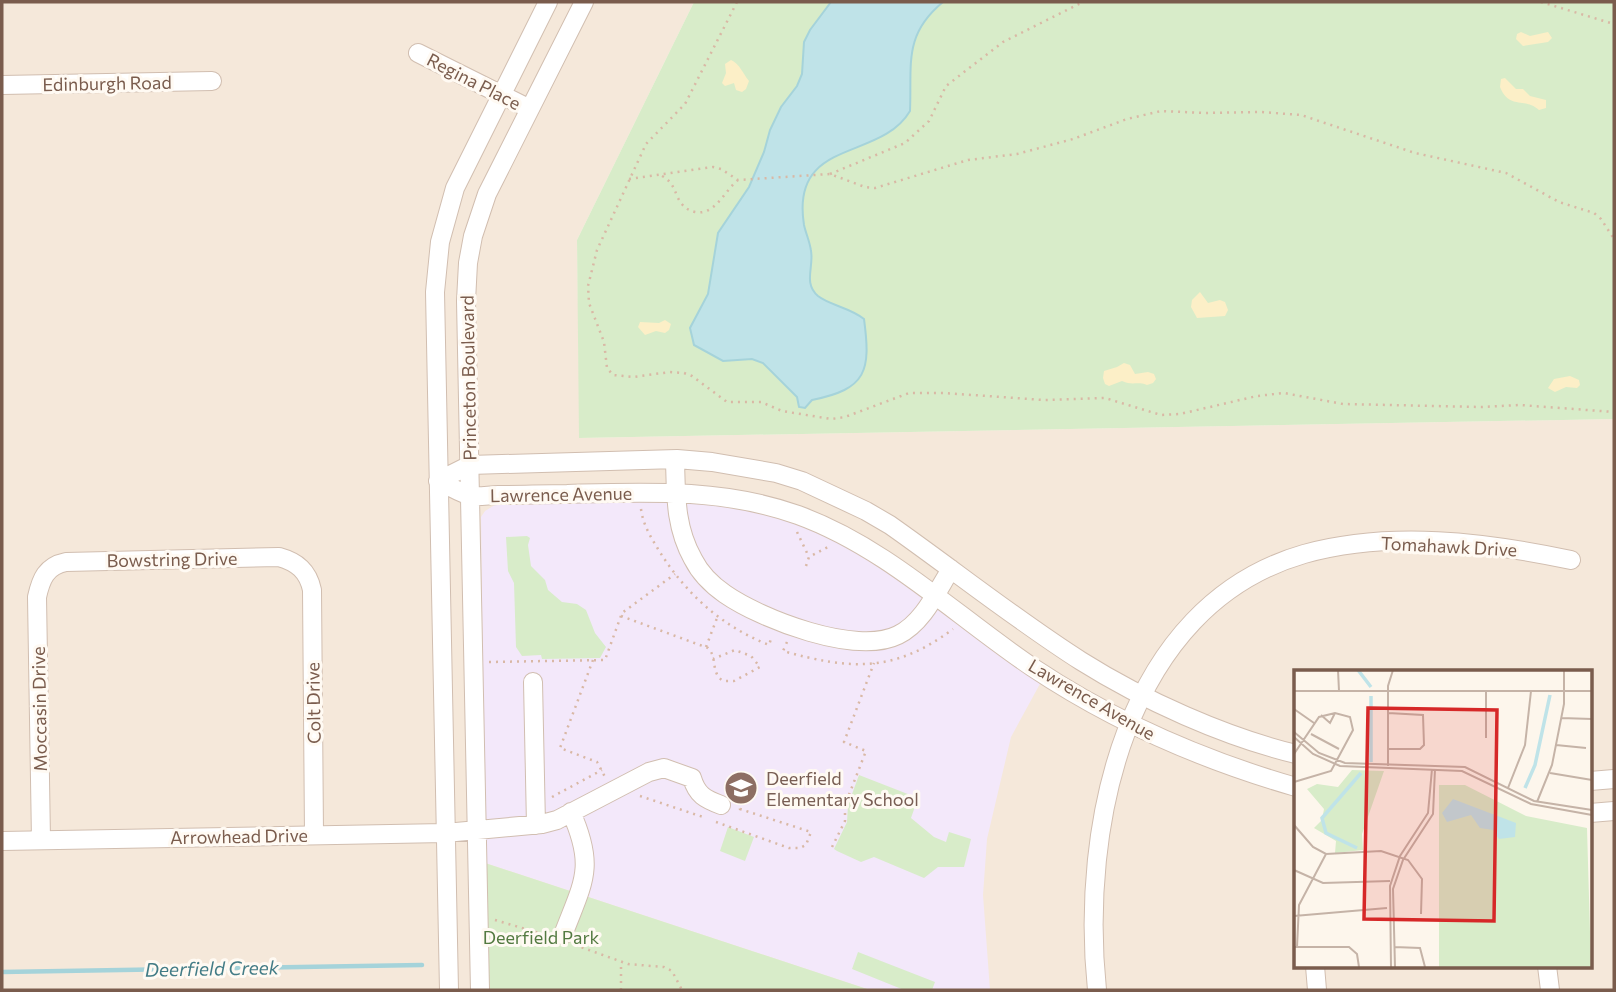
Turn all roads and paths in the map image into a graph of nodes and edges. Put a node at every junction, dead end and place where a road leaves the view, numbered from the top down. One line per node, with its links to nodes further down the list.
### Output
1 (548, 2): 10 (street, Princeton Boulevard)
2 (584, 2): 11 (street, Princeton Boulevard)
3 (737, 2): 14 (path)
4 (1083, 2): 12 (path)
5 (1541, 2): 6 (path)
6 (1614, 24)
7 (418, 53): 10 (street, Regina Place)
8 (212, 81): 9 (street, Edinburgh Road)
9 (2, 85)
10 (501, 94): 11 (street, Regina Place); 20 (street, Princeton Boulevard)
11 (530, 109): 19 (street, Princeton Boulevard)
12 (828, 174): 15 (path); 16 (path)
13 (663, 176): 14 (path); 15 (path); 15 (path)
14 (629, 179): 17 (path)
15 (738, 180)
16 (1614, 239)
17 (1614, 412)
18 (675, 460): 19 (street, Lawrence Avenue); 21 (street); 28 (street, Lawrence Avenue)
19 (470, 464): 20 (street, Lawrence Avenue); 22 (street, Princeton Boulevard)
20 (438, 481): 22 (street, Lawrence Avenue); 57 (street, Princeton Boulevard)
21 (676, 493): 22 (street, Lawrence Avenue); 32 (street, Lawrence Avenue); 32 (street)
22 (470, 496): 56 (street, Princeton Boulevard)
23 (796, 529): 25 (path)
24 (832, 544): 25 (path)
25 (809, 557): 27 (path)
26 (1571, 559): 41 (street, Tomahawk Drive)
27 (806, 566)
28 (951, 569): 32 (street); 41 (street, Lawrence Avenue)
29 (305, 572): 31 (street, Bowstring Drive); 58 (street, Colt Drive)
30 (675, 574): 33 (path)
31 (40, 579): 59 (street, Moccasin Drive)
32 (934, 595): 42 (street, Lawrence Avenue)
33 (621, 616): 35 (path); 37 (path)
34 (718, 617): 35 (path)
35 (706, 647): 36 (path)
36 (713, 659): 36 (path)
37 (593, 660): 38 (path); 44 (path)
38 (487, 663)
39 (874, 663): 61 (path)
40 (533, 682): 50 (street)
41 (1143, 694): 42 (street, Tomahawk Drive); 43 (street, Lawrence Avenue)
42 (1128, 723): 47 (street, Lawrence Avenue); 71 (street, Tomahawk Drive)
43 (1294, 753)
44 (602, 770): 48 (path); 50 (path)
45 (1614, 779): 46 (street)
46 (1592, 781)
47 (1294, 786)
48 (612, 791): 51 (street, Arrowhead Drive); 53 (street, Arrowhead Drive)
49 (632, 795): 51 (path)
50 (535, 800): 55 (street)
51 (726, 800)
52 (1614, 811): 54 (street)
53 (571, 812): 55 (street, Arrowhead Drive); 63 (street)
54 (1592, 813)
55 (536, 825): 56 (street, Arrowhead Drive)
56 (476, 831): 57 (street, Arrowhead Drive); 68 (street, Princeton Boulevard)
57 (445, 833): 58 (street, Arrowhead Drive); 67 (street, Princeton Boulevard)
58 (314, 835): 59 (street, Arrowhead Drive)
59 (41, 840): 60 (street, Arrowhead Drive)
60 (2, 841)
61 (832, 847)
62 (492, 920): 63 (path)
63 (560, 938): 64 (path)
64 (621, 962): 69 (path); 70 (path)
65 (1315, 968): 72 (street)
66 (1547, 968): 73 (street)
67 (449, 990)
68 (480, 990)
69 (621, 990)
70 (682, 990)
71 (1097, 990)
72 (1317, 990)
73 (1550, 990)

